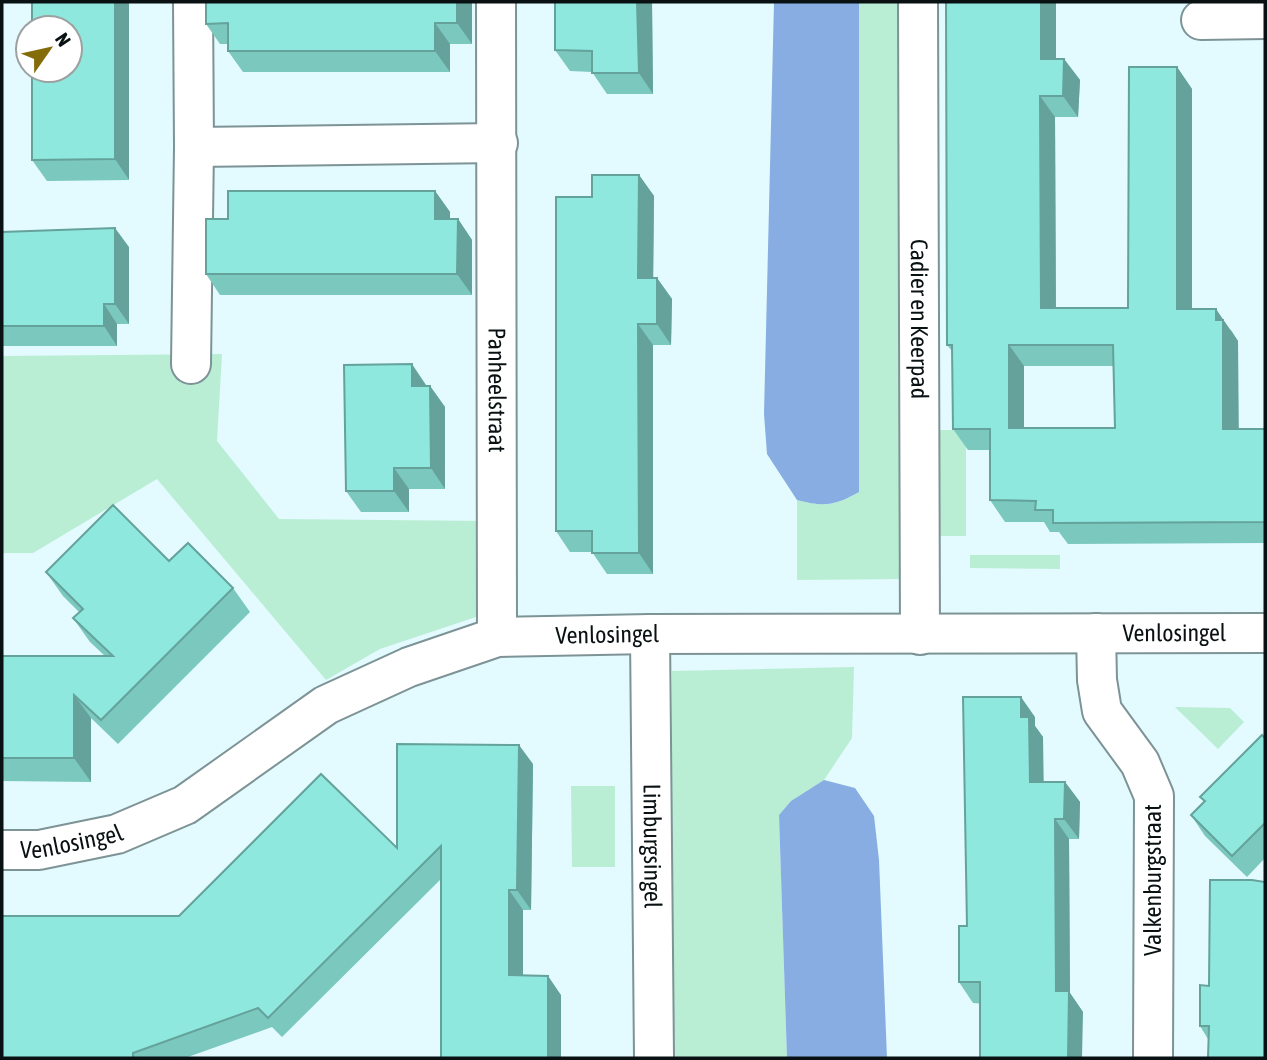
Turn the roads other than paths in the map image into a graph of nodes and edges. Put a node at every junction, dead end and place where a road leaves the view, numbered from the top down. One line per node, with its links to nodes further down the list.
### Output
1 (193, 2): 7 (street)
2 (496, 2): 6 (street, Panheelstraat)
3 (918, 2): 12 (street, Cadier en Keerpad)
4 (1265, 19): 5 (street)
5 (1201, 20)
6 (498, 143): 7 (street); 13 (street, Panheelstraat)
7 (194, 147): 8 (street)
8 (191, 364)
9 (1096, 633): 10 (street, Venlosingel); 12 (street, Venlosingel); 16 (street, Valkenburgstraat)
10 (1265, 633)
11 (650, 634): 12 (street, Venlosingel); 13 (street, Venlosingel); 15 (street, Limburgsingel)
12 (920, 635)
13 (497, 638): 14 (street, Venlosingel)
14 (2, 850)
15 (654, 1058)
16 (1153, 1058)

